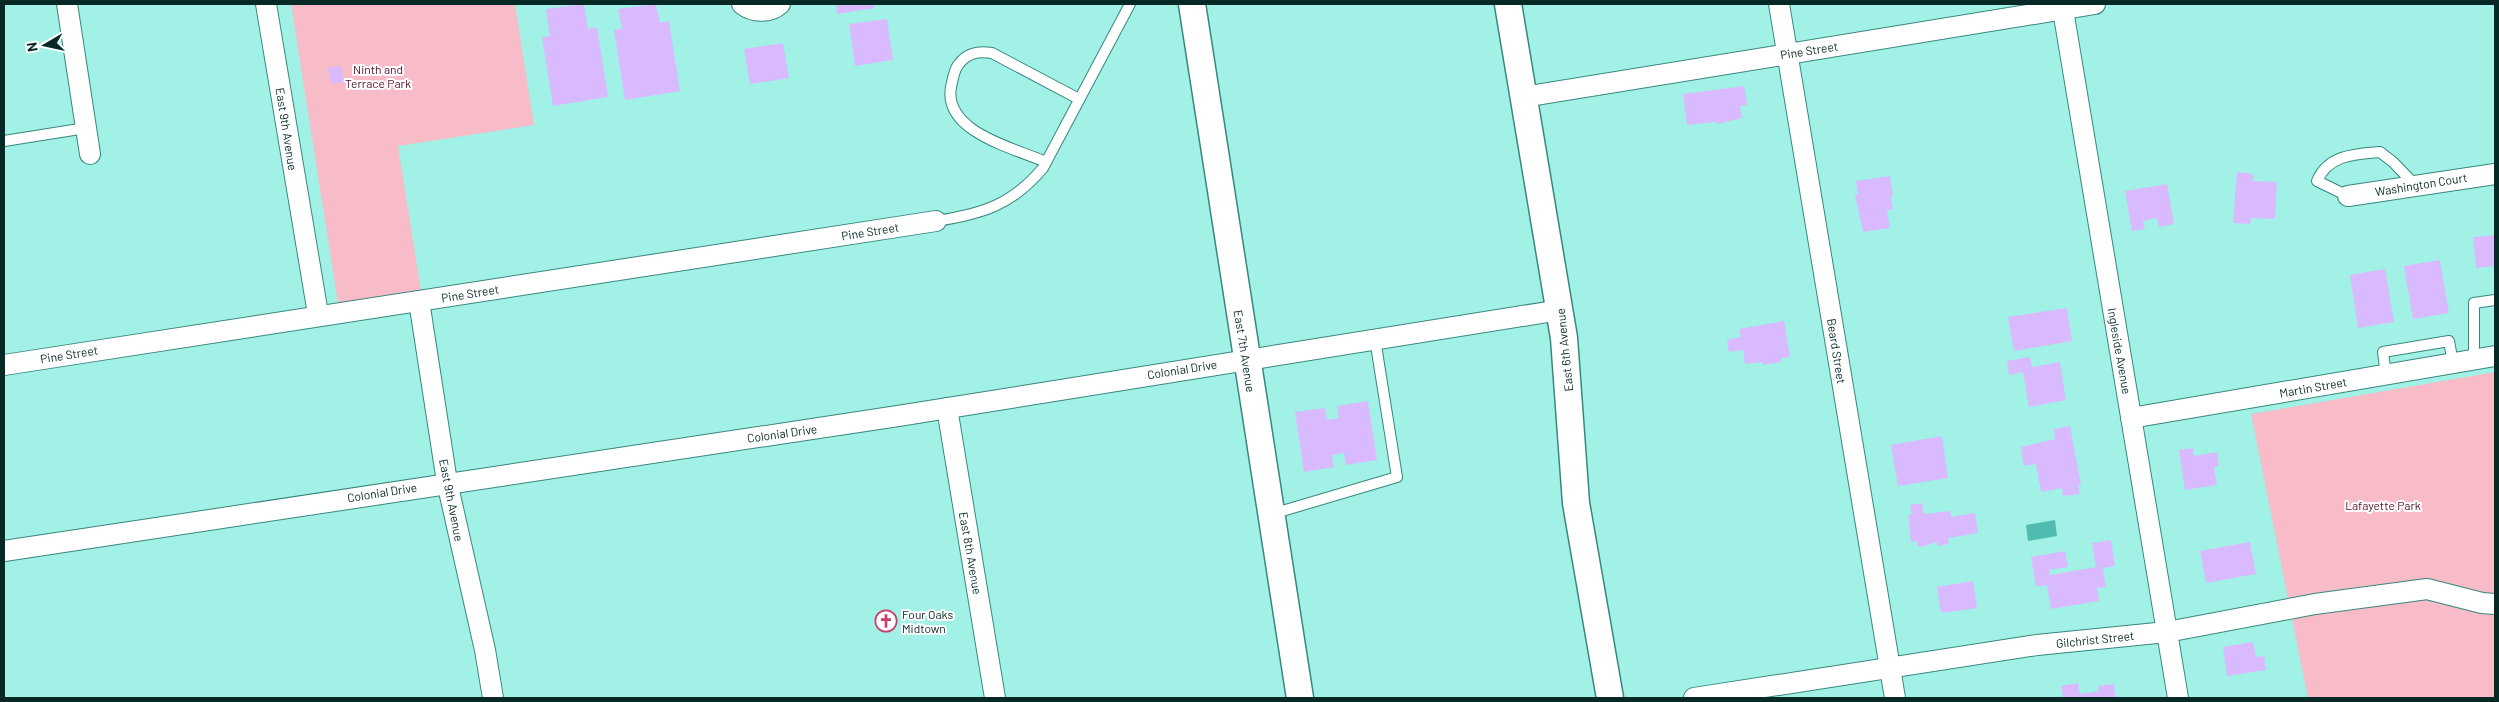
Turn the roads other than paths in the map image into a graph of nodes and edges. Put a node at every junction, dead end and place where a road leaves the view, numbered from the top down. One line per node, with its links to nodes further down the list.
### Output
1 (67, 4): 14 (street)
2 (266, 4): 25 (street, East 9th Avenue)
3 (742, 4): 4 (street)
4 (780, 4)
5 (1130, 4): 13 (lane)
6 (1192, 4): 28 (street, East 7th Avenue)
7 (1508, 4): 12 (street, East 6th Avenue)
8 (1779, 4): 11 (street, Beard Street)
9 (2094, 4): 10 (street, Pine Street)
10 (2062, 6): 11 (street, Pine Street); 32 (street, Ingleside Avenue)
11 (1788, 54): 12 (street, Pine Street); 38 (street, Beard Street)
12 (1524, 97): 24 (street, East 6th Avenue)
13 (1079, 99): 17 (lane); 17 (lane)
14 (86, 128): 15 (lane); 16 (street)
15 (4, 141)
16 (90, 154)
17 (1046, 162): 21 (lane)
18 (2495, 174): 19 (street, Washington Court)
19 (2414, 185): 20 (street, Washington Court); 20 (lane)
20 (2348, 196)
21 (936, 221): 23 (street, Pine Street)
22 (2495, 300): 29 (lane)
23 (419, 301): 25 (street, Pine Street); 33 (street, East 9th Avenue)
24 (1560, 310): 26 (street, Colonial Drive); 42 (street, East 6th Avenue)
25 (318, 314): 30 (street, Pine Street)
26 (1375, 339): 28 (street, Colonial Drive); 34 (lane)
27 (2495, 356): 29 (street, Martin Street)
28 (1246, 359): 31 (street, Colonial Drive); 34 (street, East 7th Avenue)
29 (2474, 360): 32 (street, Martin Street)
30 (4, 365)
31 (947, 408): 33 (street, Colonial Drive); 40 (street, East 8th Avenue)
32 (2131, 418): 37 (street, Ingleside Avenue)
33 (447, 482): 35 (street, Colonial Drive); 39 (street, East 9th Avenue)
34 (1270, 514): 41 (street, East 7th Avenue)
35 (4, 551)
36 (2495, 604): 37 (street, Gilchrist Street)
37 (2167, 632): 38 (street, Gilchrist Street); 45 (street, Ingleside Avenue)
38 (1890, 668): 43 (street, Gilchrist Street); 44 (street, Beard Street)
39 (493, 698)
40 (995, 698)
41 (1300, 698)
42 (1610, 698)
43 (1694, 698)
44 (1895, 698)
45 (2178, 698)

